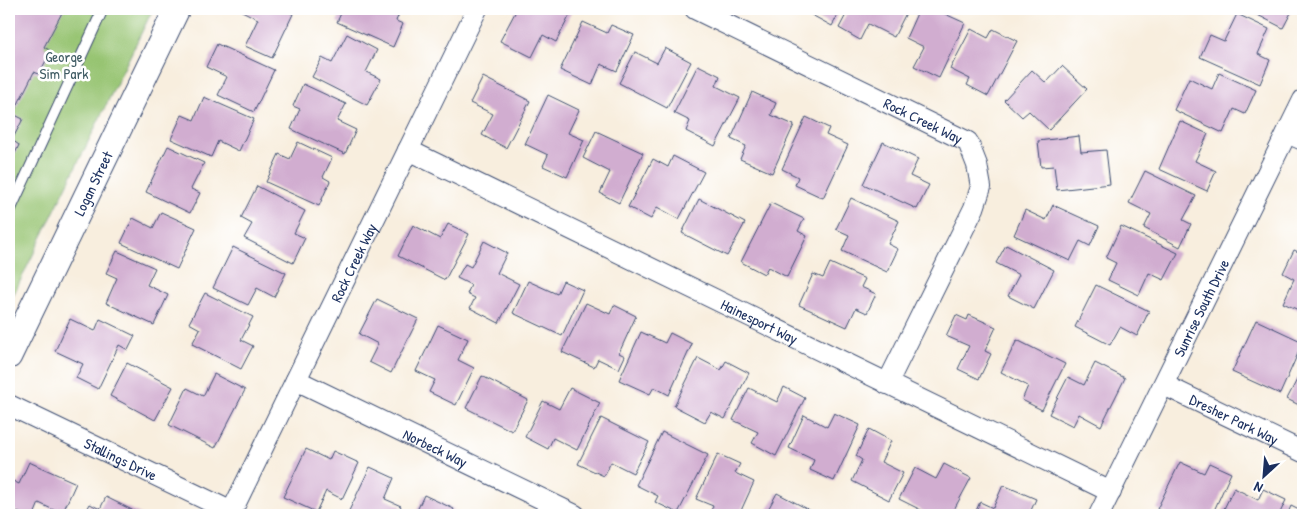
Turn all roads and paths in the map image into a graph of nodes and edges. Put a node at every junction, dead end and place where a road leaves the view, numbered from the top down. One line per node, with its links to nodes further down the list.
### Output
1 (104, 9): 8 (lane)
2 (177, 9): 9 (street, Logan Street)
3 (477, 9): 7 (street, Rock Creek Way)
4 (695, 9): 11 (street, Rock Creek Way)
5 (1303, 100): 6 (street, Sunrise South Drive)
6 (1295, 137): 12 (street, Sunrise South Drive)
7 (408, 150): 10 (street, Rock Creek Way); 11 (street, Hainesport Way)
8 (9, 212)
9 (9, 356)
10 (296, 380): 16 (street, Rock Creek Way); 17 (street, Norbeck Way)
11 (887, 384): 15 (street, Hainesport Way)
12 (1164, 385): 14 (street, Dresher Park Way); 15 (street, Sunrise South Drive)
13 (9, 405): 16 (street, Stallings Drive)
14 (1303, 452)
15 (1111, 492): 18 (street, Sunrise South Drive)
16 (231, 514)
17 (575, 515)
18 (1099, 515)

